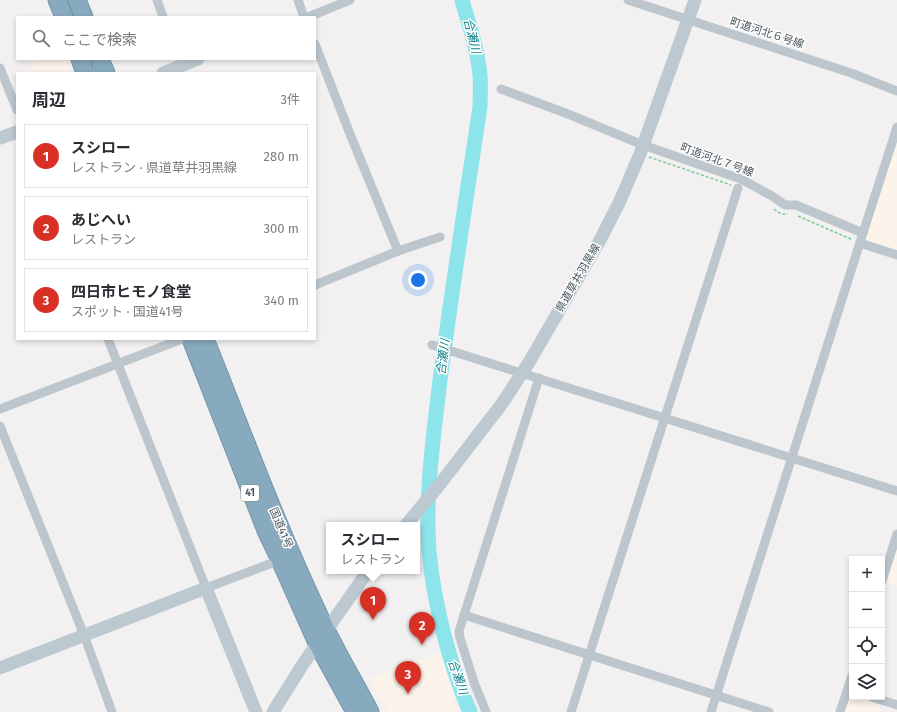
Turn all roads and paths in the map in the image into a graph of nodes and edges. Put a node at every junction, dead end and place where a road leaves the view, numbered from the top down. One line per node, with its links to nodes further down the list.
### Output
1 (57, 0): 8 (highway)
2 (77, 0): 9 (highway)
3 (157, 0): 10 (street)
4 (298, 0): 11 (street)
5 (350, 0): 12 (street)
6 (628, 0): 13 (street, 町道河北６号線)
7 (695, 0): 13 (main road, 県道草井羽黒線)
8 (64, 16)
9 (84, 16)
10 (163, 16)
11 (304, 16)
12 (310, 16)
13 (688, 20): 24 (street, 町道河北６号線); 29 (main road, 県道草井羽黒線)
14 (316, 47): 35 (street)
15 (80, 60): 20 (highway)
16 (100, 60): 21 (highway)
17 (192, 60): 18 (main road)
18 (181, 62): 22 (main road)
19 (0, 68): 25 (street)
20 (85, 72)
21 (106, 72)
22 (165, 72)
23 (501, 89): 29 (street, 町道河北７号線)
24 (897, 91)
25 (16, 108)
26 (897, 127): 32 (street)
27 (16, 132): 28 (main road)
28 (0, 138)
29 (641, 150): 30 (path); 32 (street, 町道河北７号線); 44 (main road, 県道草井羽黒線)
30 (738, 188): 47 (street)
31 (772, 207): 34 (path)
32 (863, 233): 34 (street)
33 (440, 237): 35 (street)
34 (860, 243): 36 (street); 49 (street)
35 (398, 251): 37 (street)
36 (897, 255)
37 (316, 285)
38 (108, 340): 43 (street)
39 (179, 340): 43 (street)
40 (191, 340): 53 (highway, 国道41号 / 41)
41 (205, 340): 59 (highway, 国道41号 / 41)
42 (432, 345): 44 (street)
43 (118, 363): 46 (street); 56 (street)
44 (522, 373): 45 (street); 51 (main road, 県道草井羽黒線)
45 (539, 378): 47 (street); 57 (street)
46 (0, 409)
47 (665, 418): 49 (street); 60 (street)
48 (0, 426): 58 (street)
49 (791, 458): 50 (street); 63 (street)
50 (897, 491)
51 (408, 522)
52 (897, 534): 54 (street)
53 (280, 560): 56 (street); 59 (highway, 国道41号 / 41)
54 (885, 572)
55 (366, 574): 59 (main road)
56 (206, 588): 58 (main road); 67 (main road)
57 (464, 615): 60 (street); 71 (street)
58 (84, 635): 61 (main road); 66 (street)
59 (321, 637): 68 (main road); 69 (highway, 国道41号 / 41); 70 (highway, 国道41号 / 41)
60 (589, 655): 63 (street); 72 (street)
61 (0, 668)
62 (849, 692): 75 (street)
63 (716, 695): 73 (street); 74 (street)
64 (881, 700): 65 (street)
65 (897, 705)
66 (112, 712)
67 (256, 712)
68 (273, 712)
69 (355, 712)
70 (370, 712)
71 (486, 712)
72 (571, 712)
73 (711, 712)
74 (769, 712)
75 (840, 712)

